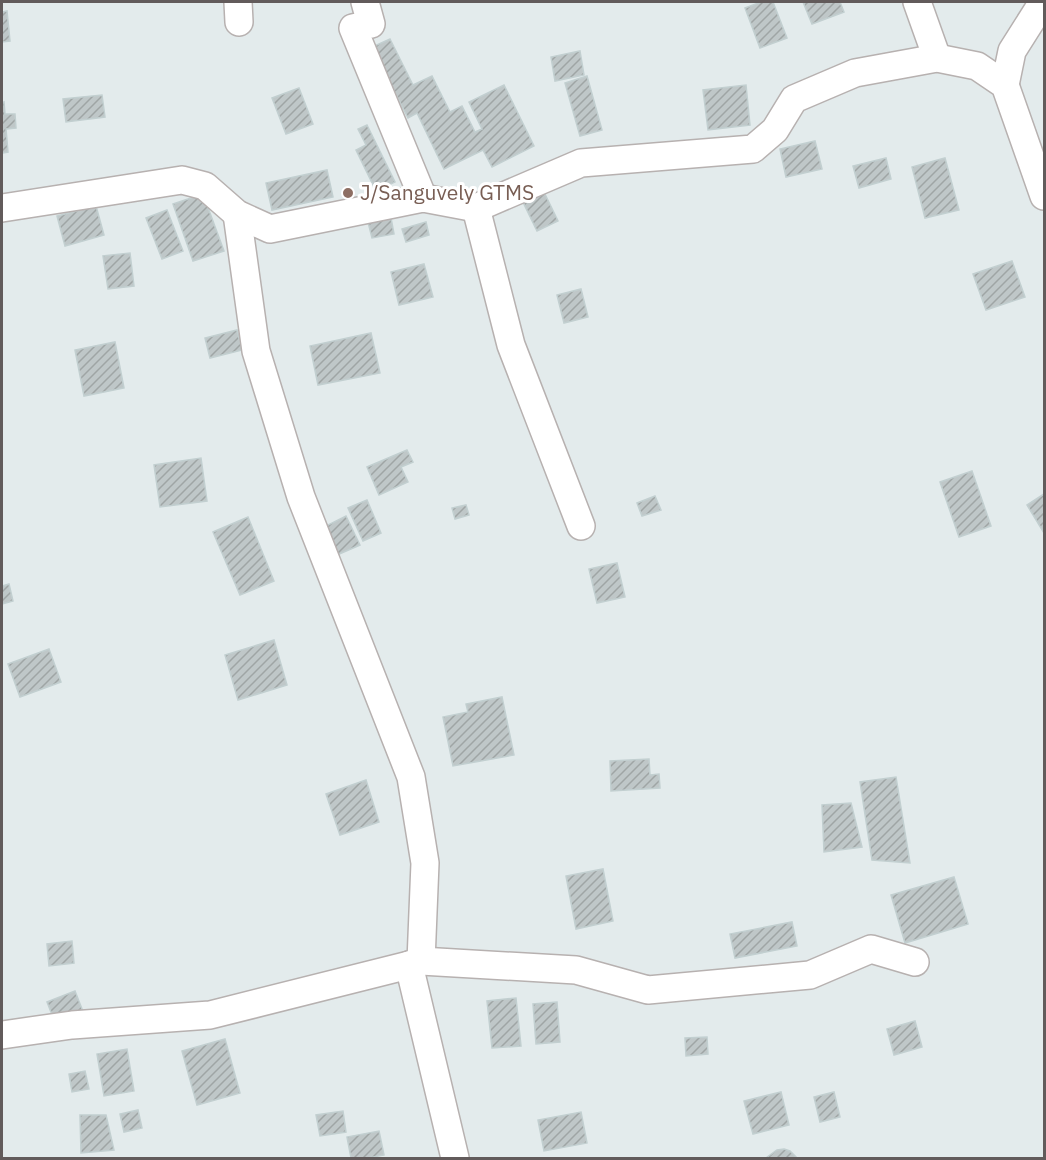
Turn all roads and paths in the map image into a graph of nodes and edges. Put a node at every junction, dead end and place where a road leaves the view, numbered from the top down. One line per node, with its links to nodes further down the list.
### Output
1 (365, 2): 7 (street)
2 (917, 2): 4 (street)
3 (1043, 2): 5 (street)
4 (937, 58): 5 (street); 9 (street)
5 (1005, 85): 6 (street)
6 (1044, 196)
7 (423, 198): 9 (street); 10 (street)
8 (2, 208): 10 (street)
9 (476, 208): 11 (street)
10 (237, 214): 13 (street)
11 (581, 526)
12 (915, 962): 13 (street)
13 (415, 963): 14 (street); 15 (street)
14 (2, 1035)
15 (455, 1158)

